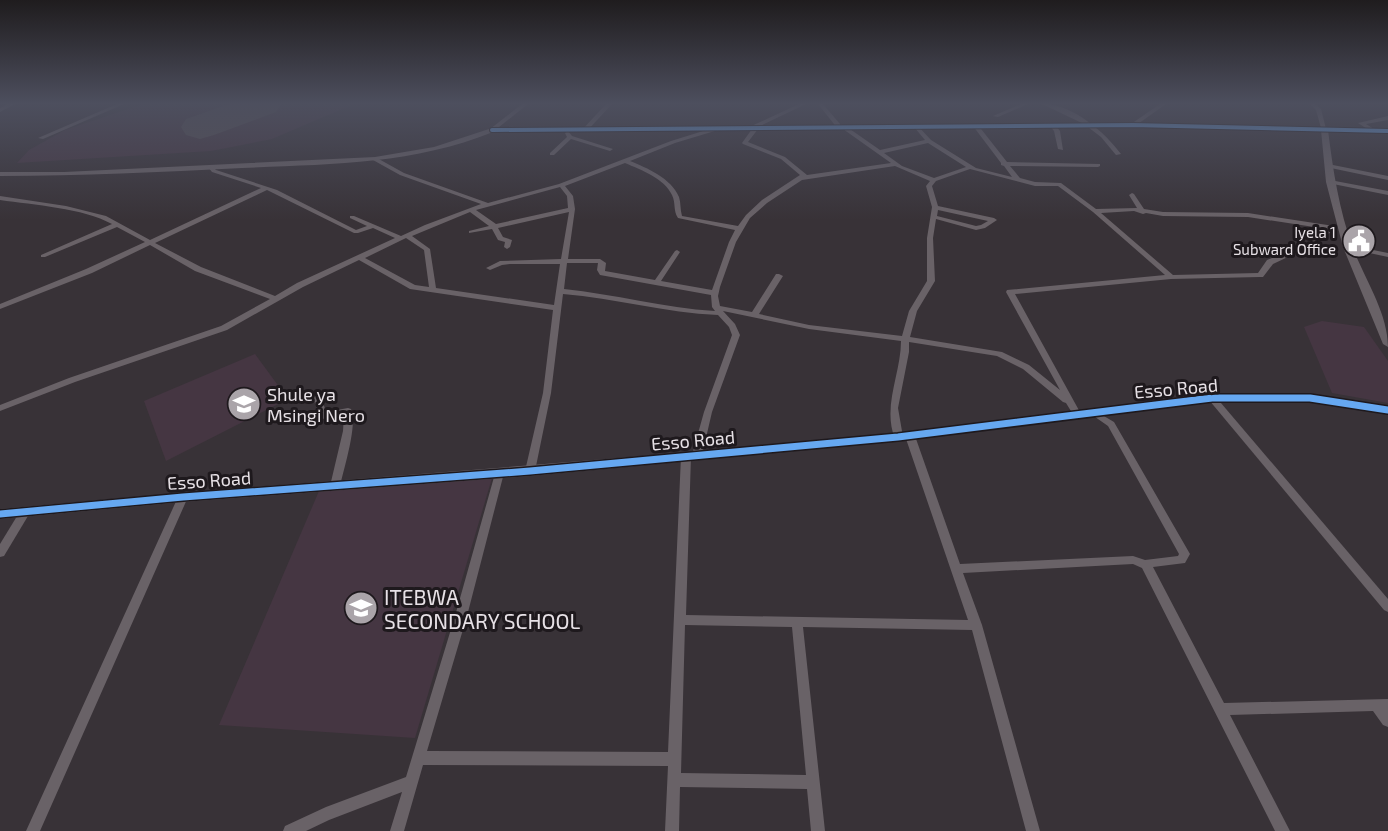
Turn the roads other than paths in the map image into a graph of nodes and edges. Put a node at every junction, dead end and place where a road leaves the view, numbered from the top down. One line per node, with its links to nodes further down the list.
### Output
1 (462, 143): 18 (street)
2 (561, 143): 16 (street)
3 (593, 143): 13 (street)
4 (671, 143): 19 (street)
5 (745, 143): 27 (street)
6 (865, 143): 15 (street)
7 (920, 143): 15 (street)
8 (931, 143): 25 (street)
9 (988, 143): 21 (street)
10 (1059, 143): 14 (street)
11 (1110, 143): 17 (street)
12 (1326, 143): 23 (street)
13 (610, 149)
14 (1061, 149)
15 (879, 152): 20 (street)
16 (552, 154)
17 (1118, 154)
18 (375, 159): 24 (street); 37 (street)
19 (624, 160): 32 (street); 48 (street)
20 (896, 164): 27 (street); 29 (street)
21 (1004, 164): 22 (street); 30 (street)
22 (1098, 165)
23 (1328, 166): 28 (street); 31 (street)
24 (211, 167): 26 (street); 33 (street)
25 (971, 167): 29 (street); 30 (street)
26 (1, 174)
27 (801, 178): 48 (street)
28 (1388, 178)
29 (934, 180): 38 (street)
30 (1018, 180): 41 (street)
31 (1330, 182): 34 (street); 50 (street)
32 (561, 185): 37 (street); 40 (street)
33 (267, 188): 46 (street); 53 (street)
34 (1388, 193)
35 (1132, 195): 42 (street)
36 (0, 198): 45 (street)
37 (488, 204): 39 (street)
38 (935, 207): 44 (street); 44 (street)
39 (471, 209): 47 (street); 52 (street)
40 (572, 209): 47 (street); 60 (street)
41 (1095, 211): 42 (street); 63 (street)
42 (1143, 212): 49 (street)
43 (352, 217): 46 (street)
44 (935, 217): 73 (street)
45 (118, 224): 53 (street); 58 (street)
46 (374, 226): 52 (street)
47 (494, 226): 51 (street); 54 (street)
48 (738, 228): 67 (street)
49 (1333, 228): 50 (street); 63 (street)
50 (1344, 230): 55 (street)
51 (471, 232)
52 (403, 237): 59 (street); 65 (street)
53 (151, 243): 68 (street); 69 (street)
54 (507, 247)
55 (1348, 247): 57 (street); 74 (street)
56 (677, 252): 64 (street)
57 (1388, 255)
58 (43, 256)
59 (360, 258): 65 (street); 68 (street)
60 (564, 260): 61 (street); 64 (street); 66 (street)
61 (490, 268)
62 (779, 276): 72 (street)
63 (1171, 277): 78 (street)
64 (658, 281): 67 (street)
65 (433, 290): 70 (street)
66 (559, 291): 70 (street); 71 (street)
67 (715, 293): 71 (street)
68 (277, 299): 77 (street)
69 (0, 307)
70 (556, 308): 83 (street)
71 (717, 310): 72 (street); 82 (street)
72 (754, 315): 73 (street)
73 (905, 339): 78 (street); 81 (street)
74 (1388, 344)
75 (317, 396): 85 (street)
76 (1212, 398): 79 (street, Esso Road); 80 (street, Esso Road); 92 (street)
77 (0, 408)
78 (1074, 409): 80 (street, Esso Road); 81 (street, Esso Road)
79 (1388, 410)
80 (1092, 412): 90 (street)
81 (904, 436): 82 (street, Esso Road); 91 (street)
82 (691, 455): 83 (street, Esso Road); 93 (street)
83 (531, 471): 84 (street, Esso Road)
84 (499, 473): 85 (street, Esso Road); 99 (street)
85 (335, 486): 86 (street, Esso Road)
86 (183, 497): 87 (street, Esso Road); 104 (street)
87 (26, 511): 88 (street, Esso Road); 89 (street)
88 (0, 514)
89 (0, 553)
90 (1146, 566): 91 (street); 97 (street)
91 (957, 569): 95 (street)
92 (1388, 607)
93 (681, 620): 94 (street); 100 (street)
94 (797, 621): 95 (street); 103 (street)
95 (975, 625): 109 (street)
96 (1382, 705): 97 (street); 98 (street)
97 (1221, 710): 110 (street)
98 (1388, 721)
99 (418, 758): 100 (street); 102 (street)
100 (675, 759): 101 (street)
101 (674, 780): 103 (street); 107 (street)
102 (411, 782): 105 (street); 106 (street)
103 (813, 782): 108 (street)
104 (33, 831)
105 (290, 831)
106 (397, 831)
107 (672, 831)
108 (818, 831)
109 (1033, 831)
110 (1283, 831)

